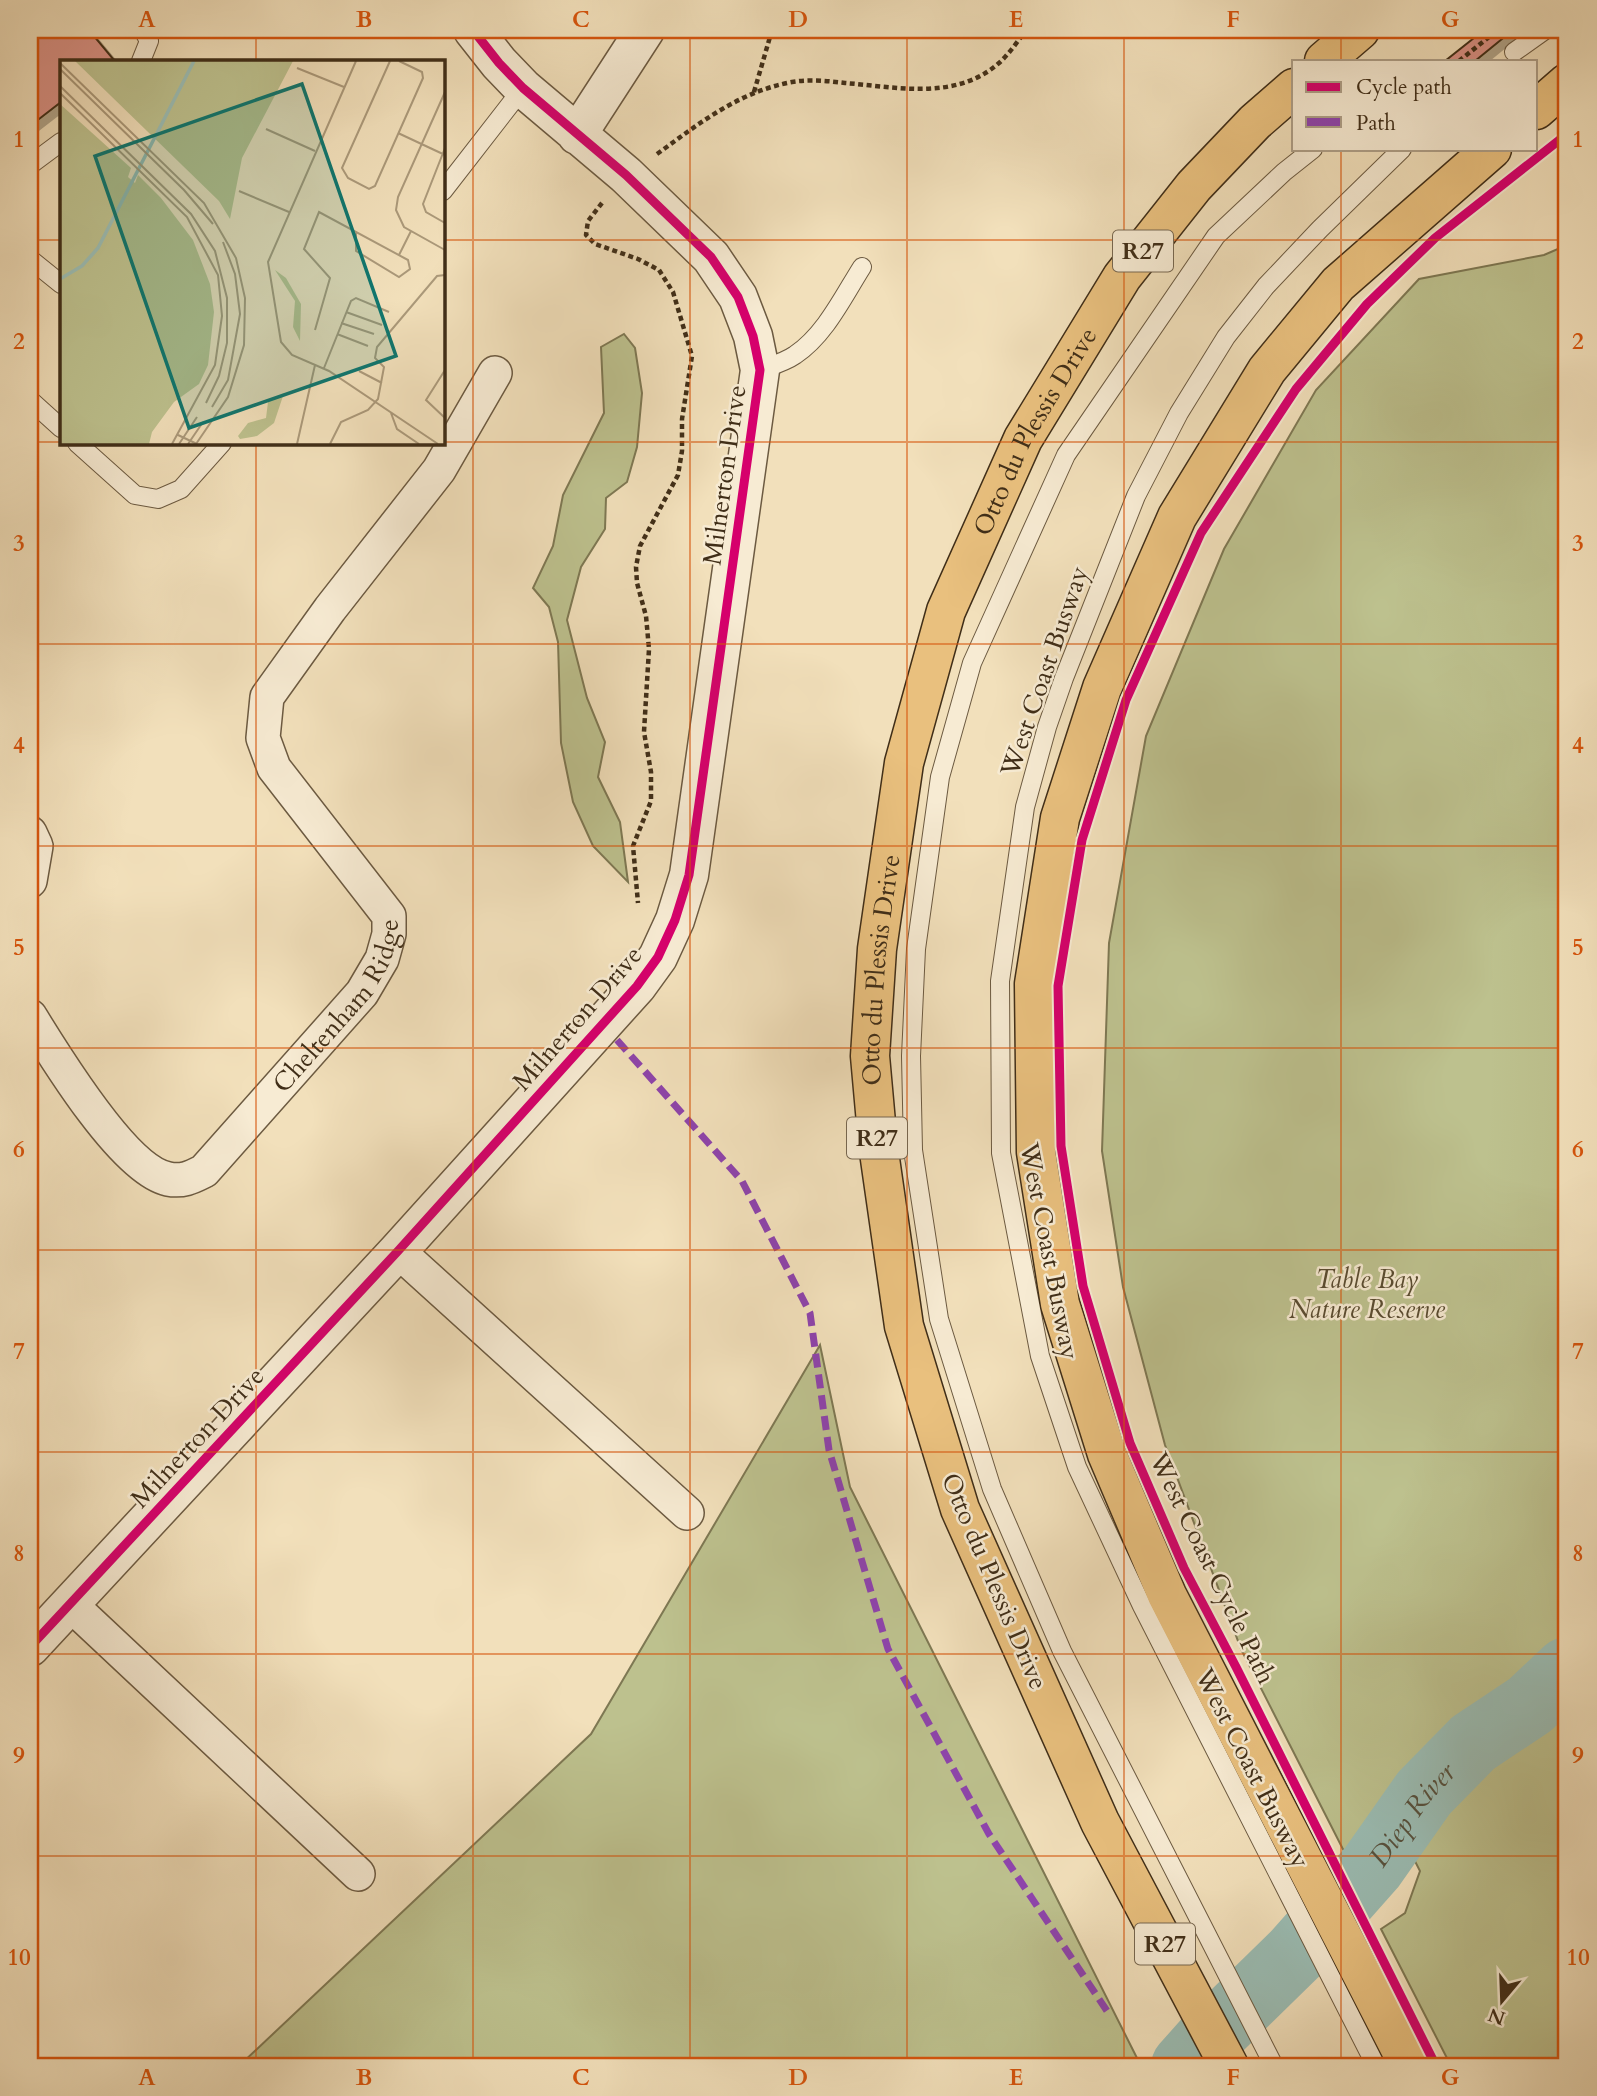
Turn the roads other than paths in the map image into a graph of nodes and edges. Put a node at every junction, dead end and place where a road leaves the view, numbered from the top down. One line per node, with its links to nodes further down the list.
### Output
1 (143, 30): 7 (lane)
2 (474, 30): 10 (street, Milnerton Drive)
3 (645, 30): 13 (street)
4 (1360, 30): 8 (main road)
5 (1545, 30): 6 (lane)
6 (1514, 52)
7 (141, 60)
8 (1325, 60)
9 (1567, 83): 12 (main road)
10 (523, 88): 13 (street, Milnerton Drive); 19 (lane)
11 (1292, 90): 38 (main road, Otto du Plessis Drive / R27)
12 (1538, 108)
13 (577, 135): 23 (street, Milnerton Drive)
14 (60, 143): 18 (lane)
15 (1312, 150): 39 (lane)
16 (1401, 150): 36 (lane, West Coast Busway)
17 (1491, 150): 36 (main road)
18 (30, 165)
19 (444, 190)
20 (30, 259): 22 (lane)
21 (862, 267): 23 (lane)
22 (60, 283)
23 (760, 370): 32 (street, Milnerton Drive)
24 (495, 373): 31 (street, Cheltenham Ridge)
25 (30, 400): 26 (lane)
26 (60, 427)
27 (78, 444): 28 (lane)
28 (221, 444)
29 (30, 833): 30 (street)
30 (30, 881)
31 (30, 1016)
32 (398, 1251): 33 (street); 34 (street, Milnerton Drive)
33 (687, 1513)
34 (70, 1604): 35 (street, Milnerton Drive); 37 (street)
35 (30, 1647)
36 (1206, 1701): 40 (lane, West Coast Busway); 41 (main road)
37 (358, 1874)
38 (1229, 2066)
39 (1274, 2066)
40 (1376, 2066)
41 (1409, 2066)

